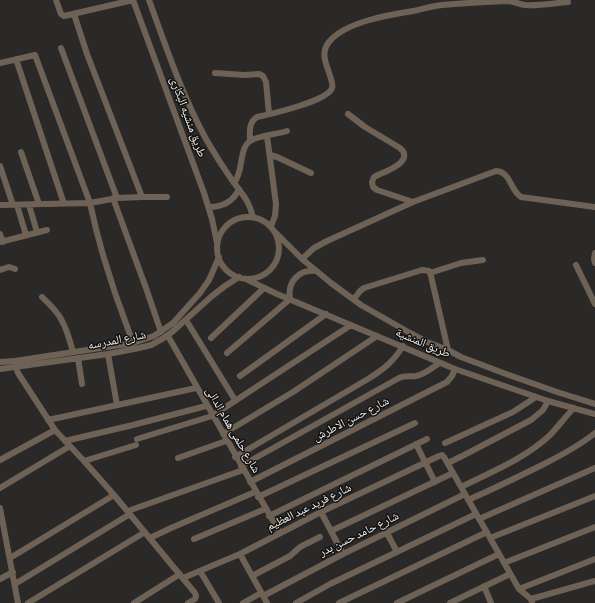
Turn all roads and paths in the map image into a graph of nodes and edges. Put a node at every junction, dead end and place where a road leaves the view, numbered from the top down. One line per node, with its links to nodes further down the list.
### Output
1 (56, 0): 6 (street)
2 (133, 0): 6 (street); 32 (street, طريق منشيه البكارى)
3 (149, 0): 20 (street, طريق منشيه البكارى)
4 (523, 2): 5 (street); 11 (street)
5 (568, 2)
6 (74, 14): 22 (street)
7 (60, 48): 24 (street)
8 (16, 59): 9 (street); 26 (street); 29 (street)
9 (0, 63)
10 (215, 73): 11 (street)
11 (270, 114): 15 (street)
12 (348, 114): 25 (street)
13 (288, 131): 14 (street)
14 (267, 136): 15 (street); 17 (street)
15 (250, 141): 20 (street)
16 (21, 152): 28 (street)
17 (270, 155): 19 (street); 35 (street)
18 (0, 166): 31 (street)
19 (311, 173)
20 (234, 183): 21 (street, طريق منشيه البكارى)
21 (239, 189): 32 (street); 34 (street, طريق منشيه البكارى)
22 (142, 197): 23 (street); 24 (street)
23 (167, 197)
24 (115, 198): 26 (street); 63 (street)
25 (412, 202): 33 (street); 45 (street)
26 (90, 203): 29 (street); 67 (street)
27 (30, 204): 28 (street); 31 (street); 37 (street)
28 (39, 204): 29 (street)
29 (64, 204)
30 (0, 205): 31 (street)
31 (15, 205): 40 (street)
32 (209, 206): 42 (street, طريق منشيه البكارى)
33 (595, 207)
34 (253, 217): 35 (street); 42 (street)
35 (271, 226): 38 (street)
36 (47, 230): 37 (street)
37 (37, 232): 40 (street)
38 (276, 232): 45 (street, طريق المنشية); 54 (street)
39 (0, 234): 41 (street)
40 (26, 235): 41 (street)
41 (1, 242)
42 (217, 243): 44 (street)
43 (595, 253): 47 (street)
44 (219, 257): 53 (street); 63 (street, شارع المدرسه)
45 (302, 259): 51 (street, طريق المنشية)
46 (483, 260): 52 (street)
47 (595, 263)
48 (576, 265): 59 (street)
49 (15, 269): 50 (street)
50 (0, 270)
51 (316, 271): 57 (street); 58 (street, طريق المنشية)
52 (430, 273): 58 (street); 69 (street)
53 (239, 278): 54 (street); 61 (street, شارع المدرسه)
54 (246, 279): 55 (street, طريق المنشية)
55 (264, 288): 57 (street, طريق المنشية); 66 (street)
56 (42, 296): 70 (street)
57 (290, 299): 60 (street, طريق المنشية); 71 (street)
58 (354, 300): 69 (street, طريق المنشية)
59 (595, 304)
60 (326, 314): 62 (street, طريق المنشية); 79 (street)
61 (186, 320): 64 (street, شارع المدرسه); 83 (street)
62 (352, 325): 65 (street, طريق المنشية); 83 (street)
63 (161, 332): 67 (street, شارع المدرسه)
64 (168, 336): 72 (street, شارع المدرسه); 81 (street, شارع حلمى همام الدالى)
65 (377, 336): 68 (street, طريق المنشية); 95 (street)
66 (212, 338)
67 (133, 343): 70 (street, شارع المدرسه)
68 (403, 346): 75 (street, طريق المنشية); 102 (street)
69 (448, 350): 85 (street, طريق المنشية)
70 (73, 352): 76 (street, شارع المدرسه)
71 (227, 353)
72 (108, 354): 73 (street, شارع المدرسه); 86 (street)
73 (78, 358): 76 (street, شارع المدرسه); 80 (street)
74 (0, 362): 76 (street, شارع المدرسه)
75 (440, 363): 78 (street, طريق المنشية); 108 (street)
76 (15, 364): 77 (street, شارع المدرسه); 91 (street)
77 (0, 369)
78 (455, 369): 82 (street, طريق المنشية); 111 (street, شارع حسن الاطرش)
79 (240, 376)
80 (82, 384)
81 (196, 388): 86 (street); 87 (street, شارع حلمى همام الدالى)
82 (536, 397): 84 (street, طريق المنشية); 99 (street)
83 (235, 400): 90 (street)
84 (548, 401): 88 (street, طريق المنشية); 107 (street)
85 (595, 404)
86 (117, 405): 91 (street)
87 (206, 406): 90 (street, شارع حلمى همام الدالى); 97 (street)
88 (574, 408): 89 (street, طريق المنشية); 113 (street)
89 (595, 414)
90 (212, 416): 95 (street, شارع حلمى همام الدالى); 105 (street)
91 (48, 420): 93 (street)
92 (415, 423): 115 (street)
93 (55, 430): 97 (street); 104 (street)
94 (595, 433): 118 (street, شارع حامد حسن بدر)
95 (223, 434): 98 (street, شارع حلمى همام الدالى)
96 (427, 439): 100 (street)
97 (65, 441): 101 (street)
98 (226, 441): 102 (street, شارع حلمى همام الدالى); 103 (street)
99 (445, 443)
100 (416, 444): 106 (street); 123 (street)
101 (70, 446): 105 (street); 114 (street)
102 (235, 457): 108 (street, شارع حلمى همام الدالى)
103 (178, 458)
104 (0, 460)
105 (84, 461): 116 (street)
106 (425, 462): 107 (street, شارع فريد عبد العظيم); 112 (street); 121 (street, شارع فريد عبد العظيم)
107 (448, 463): 110 (street)
108 (242, 468): 111 (street, شارع حلمى همام الدالى); 122 (street)
109 (595, 468): 124 (street)
110 (453, 473): 112 (street); 113 (street)
111 (250, 482): 115 (street, شارع حلمى همام الدالى)
112 (435, 482): 128 (street)
113 (461, 487): 118 (street)
114 (0, 488)
115 (257, 494): 120 (street, شارع حلمى همام الدالى); 133 (street)
116 (114, 495): 122 (street); 139 (street)
117 (595, 496): 131 (street)
118 (467, 497): 124 (street); 129 (street, شارع حامد حسن بدر)
119 (0, 508): 126 (street)
120 (265, 509): 123 (street, شارع حلمى همام الدالى); 134 (street)
121 (321, 512): 128 (street); 130 (street, شارع فريد عبد العظيم)
122 (129, 513): 127 (street); 149 (street)
123 (269, 516): 130 (street, شارع حلمى همام الدالى)
124 (478, 516): 131 (street); 135 (street)
125 (595, 527): 141 (street)
126 (2, 531): 139 (street)
127 (145, 532): 133 (street); 156 (street)
128 (331, 532): 137 (street)
129 (387, 533): 135 (street); 137 (street, شارع حامد حسن بدر)
130 (280, 534): 136 (street, شارع فريد عبد العظيم)
131 (488, 535): 138 (street); 163 (street)
132 (320, 537): 146 (street)
133 (150, 538): 145 (street)
134 (194, 539)
135 (397, 552): 162 (street)
136 (240, 554): 142 (street, شارع فريد عبد العظيم); 146 (street)
137 (343, 554): 152 (street, شارع حامد حسن بدر)
138 (499, 554): 141 (street); 164 (street)
139 (10, 558): 143 (street)
140 (595, 559): 151 (street)
141 (504, 563): 144 (street)
142 (200, 571): 145 (street, شارع فريد عبد العظيم); 159 (street)
143 (13, 572): 147 (street); 149 (street)
144 (510, 574): 150 (street); 151 (street)
145 (182, 576): 157 (street, شارع فريد عبد العظيم); 158 (street)
146 (252, 576): 152 (street)
147 (0, 579)
148 (595, 581): 154 (street)
149 (15, 584): 153 (street)
150 (484, 586): 165 (street); 166 (street)
151 (519, 589): 154 (street)
152 (262, 594): 160 (street, شارع حامد حسن بدر); 161 (street)
153 (18, 601): 155 (street)
154 (531, 601)
155 (12, 603)
156 (28, 603)
157 (134, 603)
158 (188, 603)
159 (219, 603)
160 (243, 603)
161 (267, 603)
162 (296, 603)
163 (339, 603)
164 (397, 603)
165 (450, 603)
166 (491, 603)

